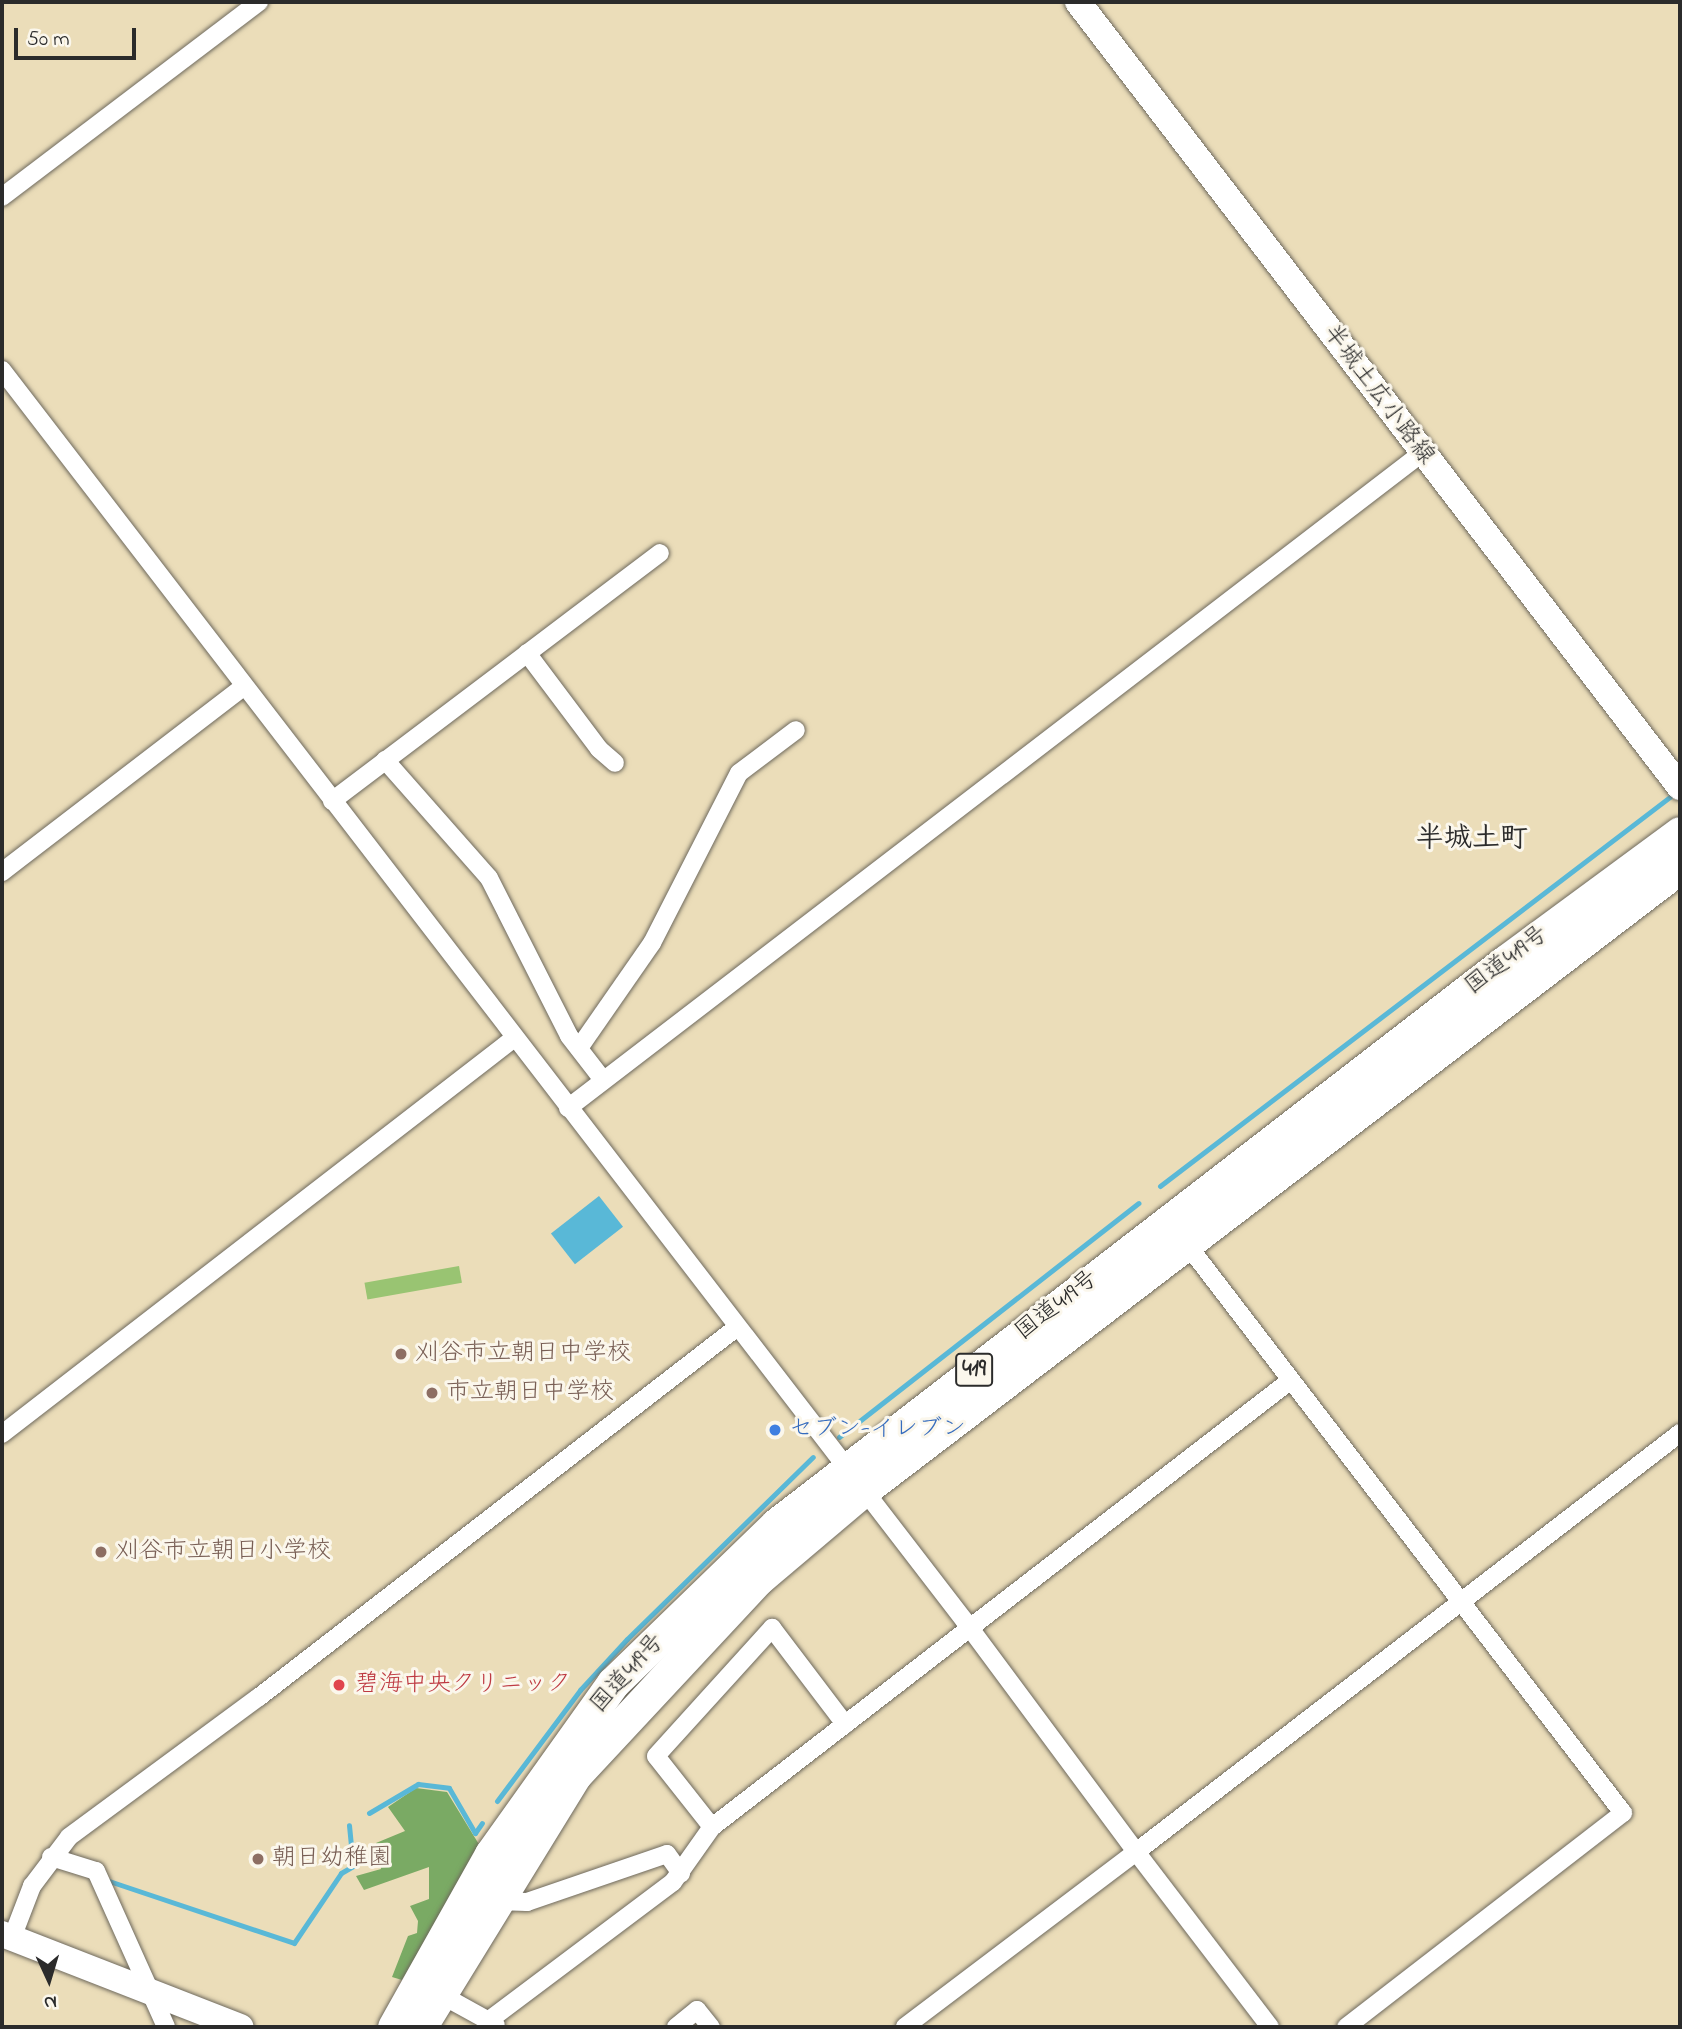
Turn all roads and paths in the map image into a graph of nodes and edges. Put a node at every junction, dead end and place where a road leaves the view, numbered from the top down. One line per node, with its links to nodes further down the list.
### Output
1 (259, 2): 3 (street)
2 (1078, 2): 5 (main road, 半城土広小路線)
3 (2, 197)
4 (2, 370): 8 (street)
5 (1422, 453): 12 (main road, 半城土広小路線); 19 (street)
6 (660, 553): 7 (street)
7 (527, 653): 10 (street); 11 (street)
8 (243, 687): 13 (street); 16 (street)
9 (796, 730): 18 (street)
10 (385, 760): 13 (street); 18 (street)
11 (615, 763)
12 (1677, 783)
13 (332, 800): 17 (street)
14 (1680, 833): 26 (highway, 国道419号 / 419)
15 (1680, 867): 21 (highway, 国道419号 / 419)
16 (2, 872)
17 (513, 1039): 20 (street); 25 (street)
18 (579, 1048): 19 (street)
19 (603, 1080): 20 (street)
20 (568, 1108): 22 (street)
21 (1186, 1243): 23 (street); 26 (highway, 国道419号 / 419)
22 (736, 1328): 26 (street); 32 (street)
23 (1291, 1380): 27 (street); 28 (street)
24 (1680, 1433): 27 (street)
25 (2, 1434)
26 (854, 1480): 28 (street); 34 (highway, 国道419号 / 419); 41 (highway, 国道419号 / 419)
27 (1462, 1601): 31 (street); 47 (street)
28 (966, 1628): 29 (street); 31 (street)
29 (845, 1724): 30 (street); 30 (street)
30 (712, 1827): 33 (street)
31 (1136, 1852): 45 (street); 46 (street)
32 (51, 1857): 35 (street); 36 (street)
33 (681, 1873): 34 (street); 38 (street)
34 (496, 1901): 37 (highway, 国道419号 / 419)
35 (7, 1936): 36 (main road)
36 (153, 1992): 39 (street); 40 (main road)
37 (438, 1993): 38 (street); 42 (highway, 国道419号 / 419)
38 (493, 2024)
39 (166, 2027)
40 (241, 2027)
41 (394, 2027)
42 (420, 2027)
43 (676, 2027): 44 (street)
44 (711, 2027)
45 (905, 2027)
46 (1270, 2027)
47 (1346, 2027)

